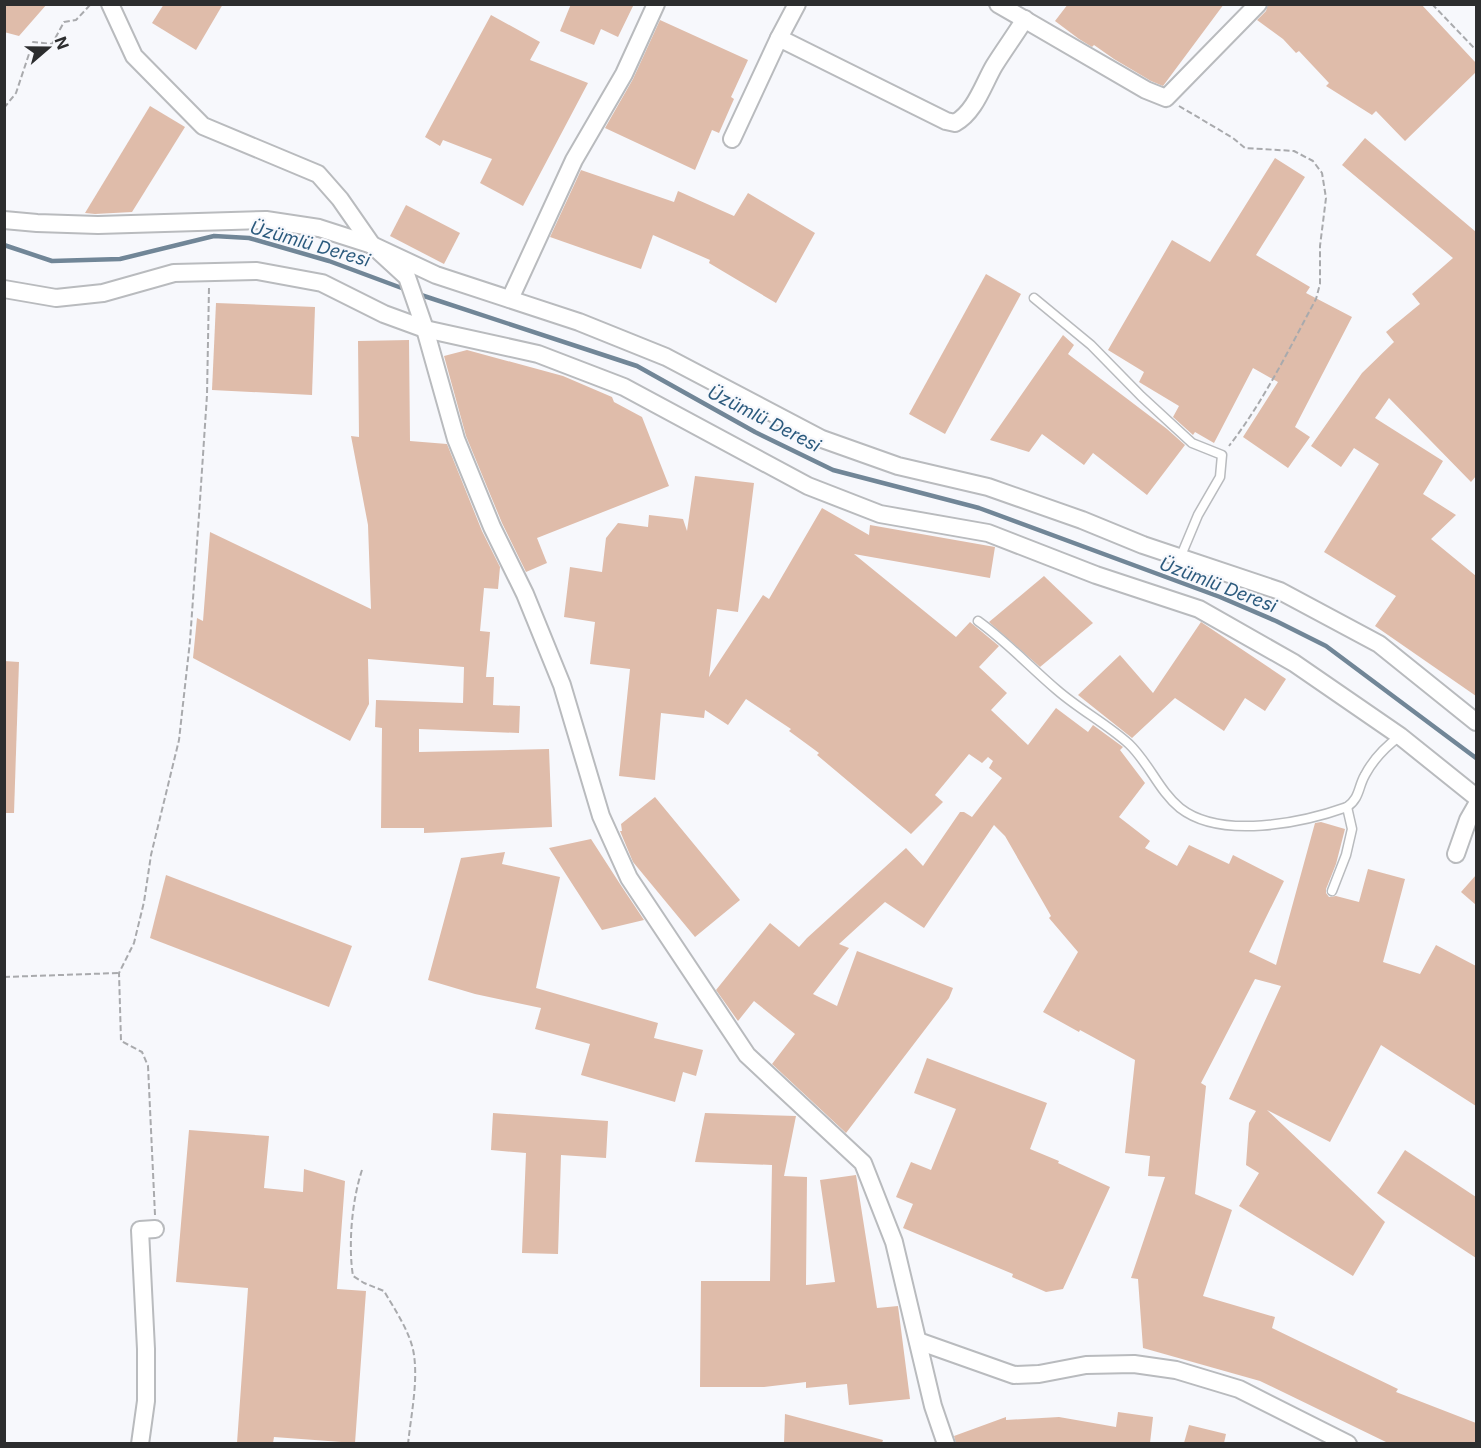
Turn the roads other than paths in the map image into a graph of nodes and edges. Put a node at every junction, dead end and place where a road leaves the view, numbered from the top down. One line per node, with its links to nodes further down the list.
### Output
1 (110, 4): 10 (street)
2 (656, 4): 13 (street)
3 (797, 4): 7 (street)
4 (998, 4): 6 (street)
5 (1258, 4): 6 (street)
6 (1025, 19): 7 (street)
7 (779, 39): 8 (street)
8 (732, 139)
9 (4, 220): 10 (street)
10 (372, 244): 13 (street); 14 (street)
11 (4, 289): 14 (street)
12 (1034, 298): 15 (lane)
13 (510, 299): 15 (street)
14 (425, 329): 18 (street); 25 (street)
15 (1179, 558): 17 (street)
16 (978, 621): 21 (lane)
17 (1476, 722)
18 (1400, 736): 19 (street); 21 (lane)
19 (1476, 797)
20 (1476, 806): 22 (street)
21 (1347, 807): 23 (lane)
22 (1456, 854)
23 (1332, 891)
24 (155, 1229): 26 (street)
25 (918, 1341): 27 (street); 28 (street)
26 (140, 1443)
27 (946, 1443)
28 (1348, 1443)

